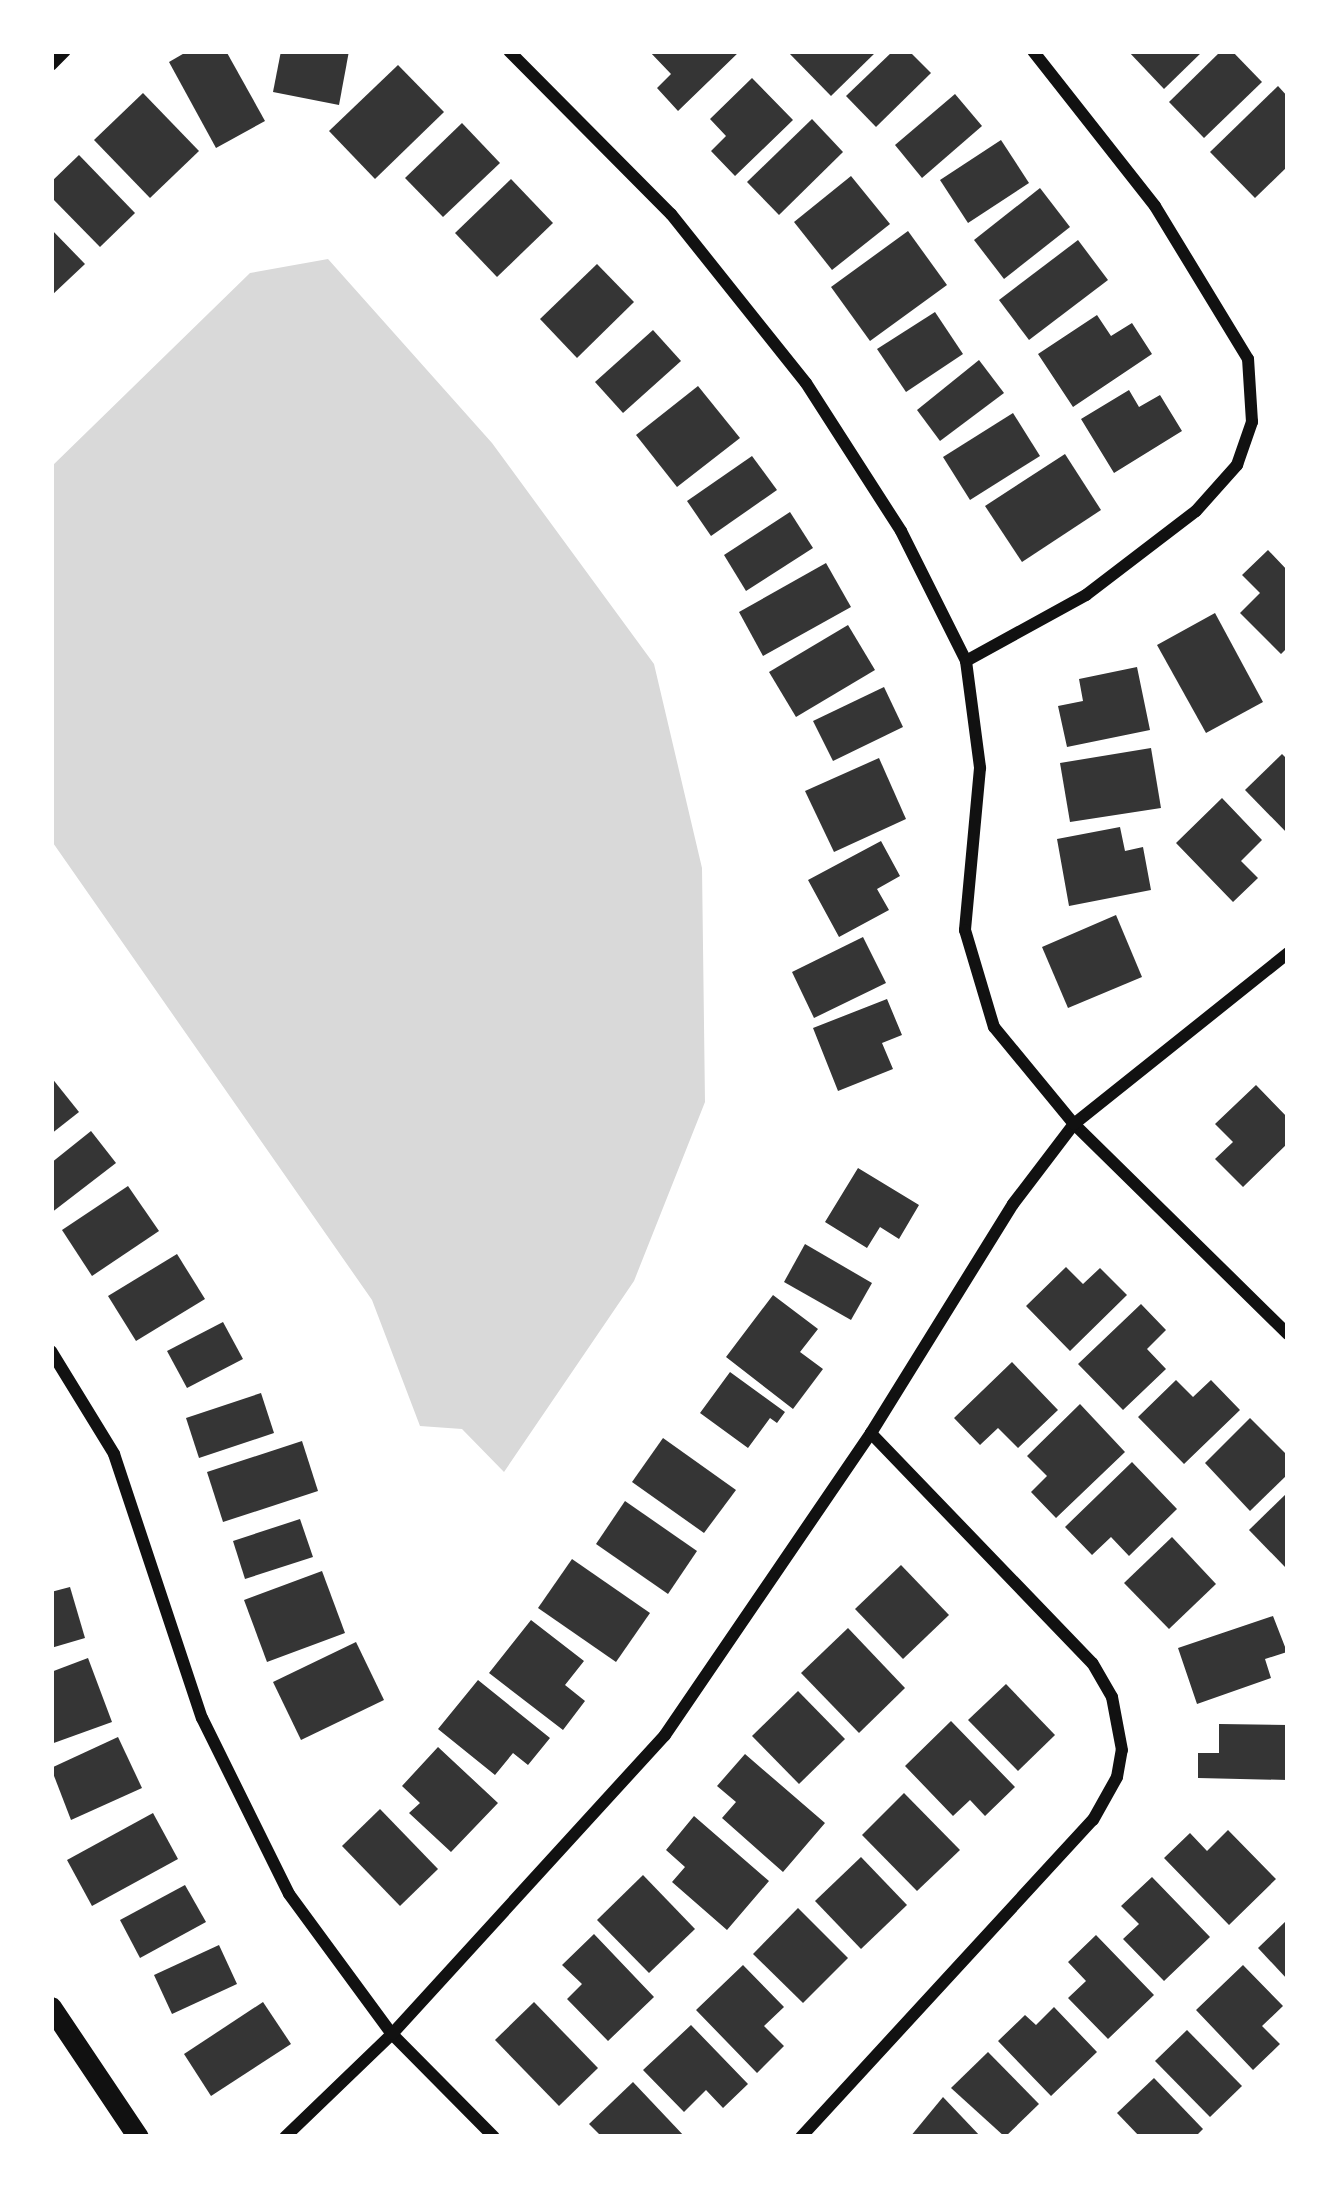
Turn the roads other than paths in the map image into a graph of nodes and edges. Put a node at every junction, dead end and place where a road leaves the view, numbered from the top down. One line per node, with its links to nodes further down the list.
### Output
1 (65, 51): 4 (street)
2 (509, 51): 5 (street)
3 (1033, 51): 5 (street)
4 (51, 65)
5 (966, 661): 7 (street)
6 (1288, 953): 7 (street)
7 (1074, 1124): 8 (street); 10 (street)
8 (1288, 1334)
9 (51, 1351): 12 (street)
10 (872, 1432): 12 (street); 16 (street)
11 (51, 2008): 13 (street)
12 (392, 2034): 14 (street); 15 (street)
13 (138, 2137)
14 (285, 2137)
15 (494, 2137)
16 (801, 2137)

